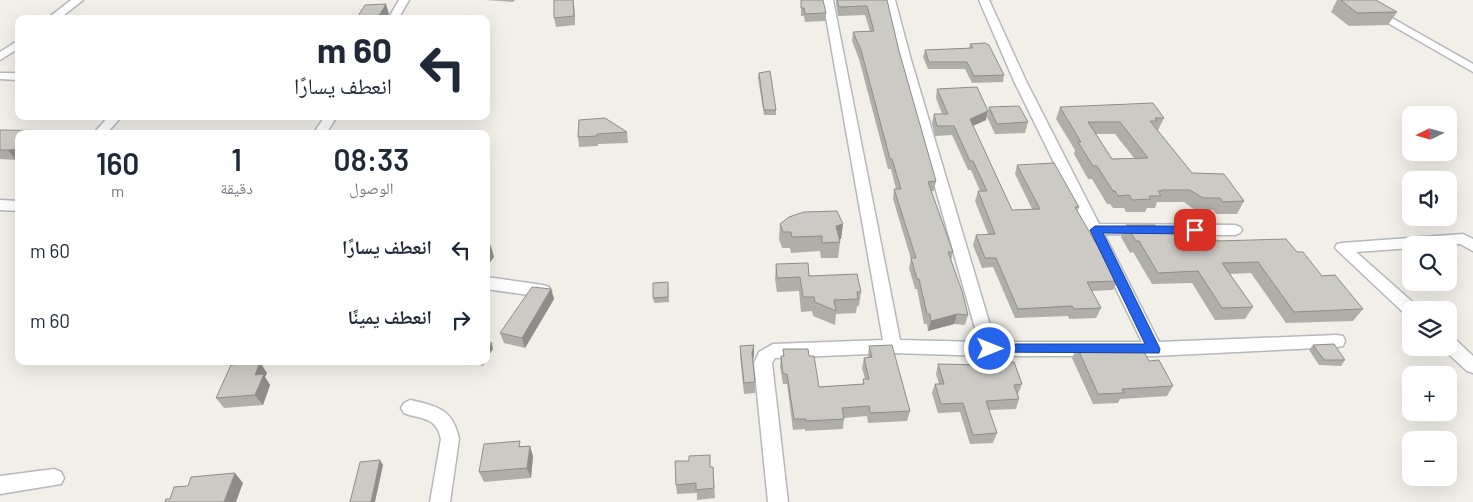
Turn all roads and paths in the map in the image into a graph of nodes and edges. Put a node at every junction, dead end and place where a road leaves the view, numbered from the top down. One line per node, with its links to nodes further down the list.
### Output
1 (78, 0): 7 (street)
2 (404, 0): 8 (street)
3 (828, 0): 25 (street)
4 (890, 0): 26 (street)
5 (984, 0): 18 (street)
6 (1353, 0): 11 (street)
7 (57, 15)
8 (395, 15)
9 (15, 46): 10 (street)
10 (0, 57)
11 (1473, 69)
12 (0, 76): 13 (street)
13 (15, 77)
14 (112, 120): 15 (street)
15 (103, 130)
16 (0, 205): 17 (street)
17 (15, 206)
18 (1095, 230): 19 (street); 27 (street)
19 (1235, 230)
20 (1473, 246): 23 (street)
21 (490, 283): 22 (street)
22 (543, 291)
23 (1402, 302)
24 (1337, 342): 27 (street)
25 (893, 346): 26 (street); 34 (street)
26 (990, 349): 27 (street)
27 (1154, 349)
28 (1457, 351): 29 (street)
29 (1473, 366)
30 (410, 408): 33 (street)
31 (54, 478): 32 (street)
32 (0, 485)
33 (440, 502)
34 (778, 502)

